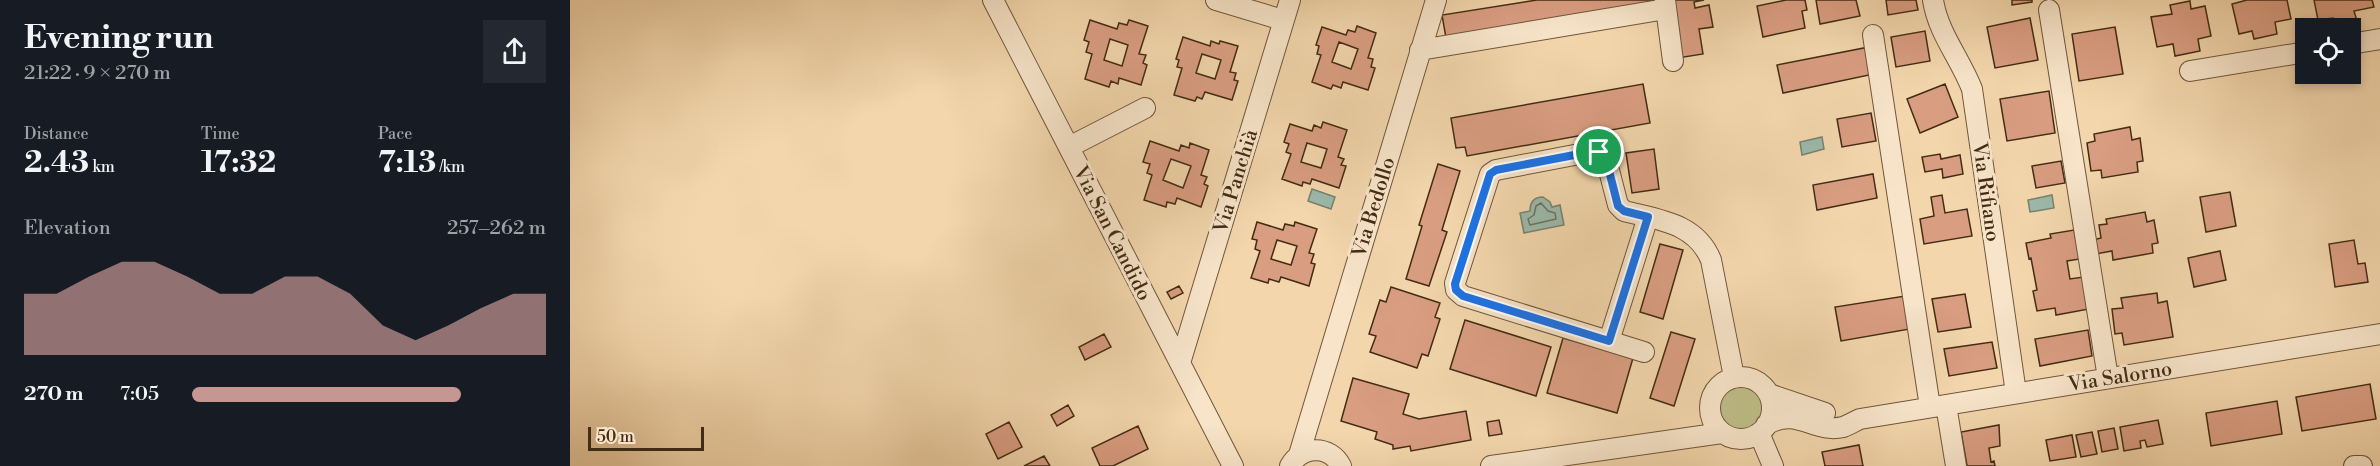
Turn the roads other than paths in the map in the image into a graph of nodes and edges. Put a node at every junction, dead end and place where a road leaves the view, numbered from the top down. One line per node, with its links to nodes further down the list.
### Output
1 (993, 0): 16 (street, Via San Candido)
2 (1216, 0): 6 (street)
3 (1436, 0): 11 (street, Via Bedollo)
4 (1932, 0): 24 (street, Via Rifiano)
5 (1666, 5): 11 (street); 13 (street)
6 (1287, 6): 21 (street, Via Panchià)
7 (2049, 10): 23 (street)
8 (1873, 35): 27 (street)
9 (2380, 39): 10 (street)
10 (2361, 42)
11 (1420, 51): 28 (street, Via Bedollo)
12 (2295, 53): 14 (street)
13 (1673, 61)
14 (2190, 70)
15 (1145, 108): 16 (street)
16 (1069, 147): 21 (street, Via San Candido)
17 (1648, 217): 19 (street); 19 (street); 22 (street)
18 (2380, 334): 23 (street, Via Salorno)
19 (1609, 341): 20 (street)
20 (1644, 352)
21 (1180, 363): 35 (street, Via San Candido)
22 (1734, 377): 25 (street); 26 (street)
23 (2108, 378): 24 (street, Via Salorno)
24 (2016, 393): 27 (street, Via Salorno)
25 (1769, 394): 29 (street, Via Salorno); 30 (street)
26 (1710, 405): 31 (street); 32 (street)
27 (1938, 406): 29 (street, Via Salorno); 38 (street)
28 (1310, 415): 33 (street); 34 (street, Via Bedollo)
29 (1860, 419): 30 (street, Via Salorno)
30 (1762, 429): 31 (street); 37 (street)
31 (1722, 432): 32 (street)
32 (1677, 439): 36 (street)
33 (1336, 460): 34 (street)
34 (1294, 461)
35 (1233, 466)
36 (1491, 466)
37 (1773, 466)
38 (1956, 466)
39 (2354, 466): 40 (street)
40 (2362, 466)

